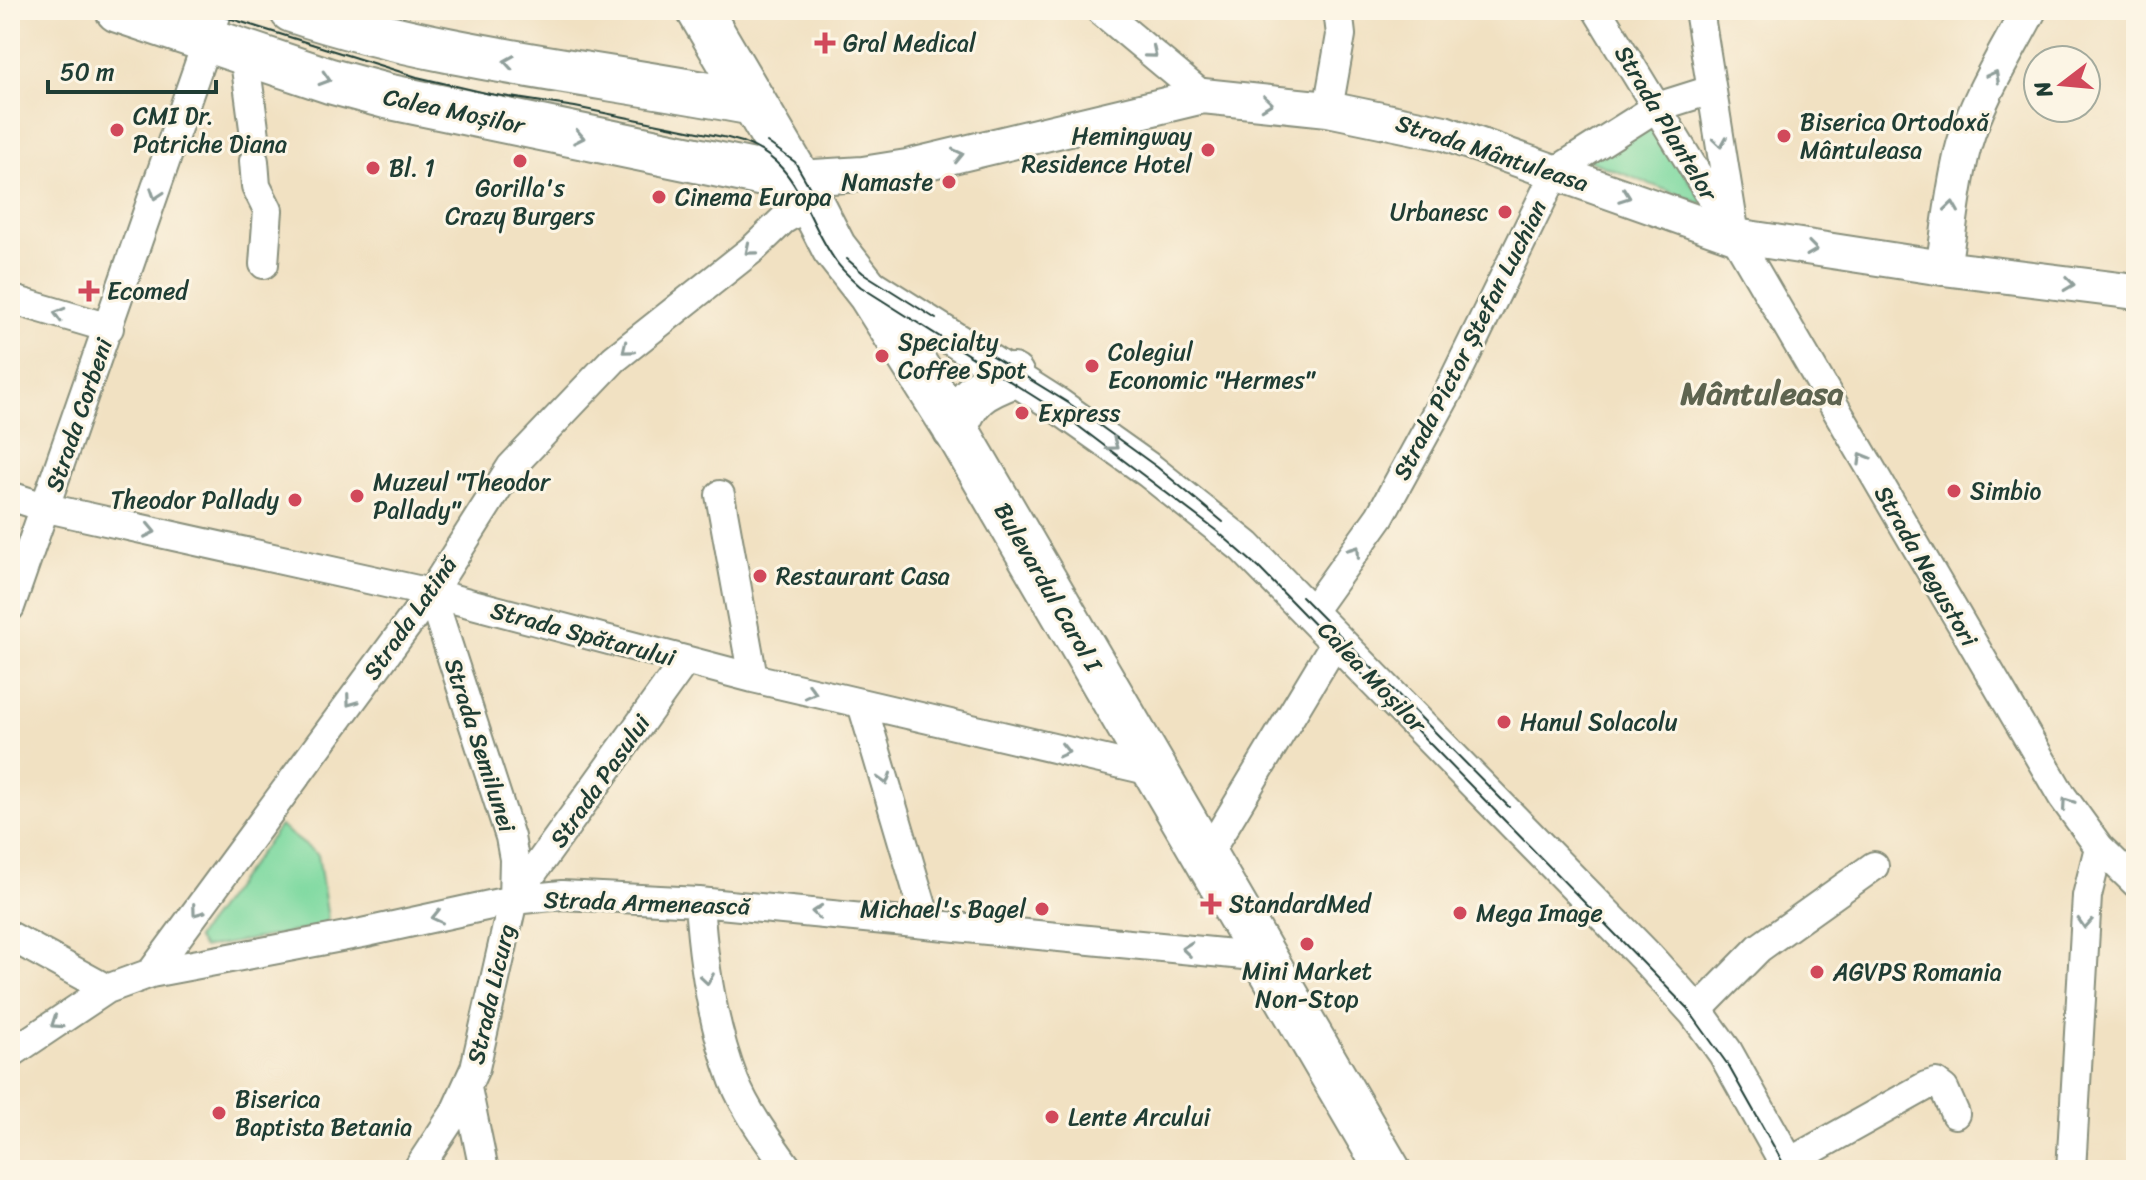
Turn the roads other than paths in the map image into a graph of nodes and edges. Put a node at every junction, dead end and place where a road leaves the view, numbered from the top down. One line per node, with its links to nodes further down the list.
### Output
1 (118, 10): 9 (main road, Calea Moșilor)
2 (292, 10): 10 (main road, one-way to 2)
3 (1100, 10): 12 (street, one-way to 12)
4 (1338, 10): 15 (street)
5 (1597, 10): 14 (street, Strada Plantelor)
6 (1699, 10): 11 (street)
7 (2029, 10): 20 (street, one-way to 7)
8 (704, 19): 10 (main road); 13 (main road, Bulevardul Carol I)
9 (223, 35): 17 (main road, Calea Moșilor, one-way to 17); 19 (street); 24 (street, Strada Corbeni, one-way to 24)
10 (641, 83): 13 (main road)
11 (1711, 90): 14 (street, Strada Pictor Ștefan Luchian); 18 (street, one-way to 18)
12 (1203, 96): 15 (street, Strada Mântuleasa, one-way to 15); 17 (street, Strada Mântuleasa, one-way to 12)
13 (753, 103): 17 (main road, Bulevardul Carol I)
14 (1657, 107): 16 (street, Strada Pictor Ștefan Luchian); 18 (street, Strada Plantelor)
15 (1328, 109): 16 (street, Strada Mântuleasa)
16 (1556, 171): 18 (street, Strada Mântuleasa, one-way to 18); 32 (street, Strada Pictor Ștefan Luchian, one-way to 16)
17 (805, 190): 21 (main road, Bulevardul Carol I); 30 (street, Strada Latină, one-way to 30)
18 (1735, 236): 20 (street, Strada Mântuleasa, one-way to 20); 38 (street, Strada Negustori, one-way to 18)
19 (264, 264)
20 (1943, 268): 22 (street, Strada Mântuleasa, one-way to 22)
21 (860, 279): 25 (street, Calea Moșilor); 26 (main road, Bulevardul Carol I)
22 (2136, 292)
23 (10, 299): 24 (street, one-way to 23)
24 (109, 328): 29 (street, Strada Corbeni)
25 (1012, 376): 26 (main road); 32 (street, Calea Moșilor, one-way to 32)
26 (955, 429): 37 (main road, Bulevardul Carol I)
27 (720, 495): 35 (street)
28 (10, 496): 29 (street, Strada Spătarului)
29 (47, 508): 30 (street, Strada Spătarului, one-way to 30); 31 (street, Strada Corbeni)
30 (431, 593): 34 (street, Strada Spătarului); 42 (street, Strada Semilunei); 47 (street, Strada Latină, one-way to 47)
31 (10, 607)
32 (1310, 614): 33 (street, Calea Moșilor)
33 (1336, 641): 39 (street); 49 (street, Calea Moșilor)
34 (685, 661): 35 (street, Strada Spătarului); 42 (street, Strada Pasului)
35 (753, 678): 36 (street, Strada Spătarului, one-way to 36)
36 (862, 704): 37 (street, Strada Spătarului, one-way to 37); 44 (street, one-way to 44)
37 (1156, 772): 39 (main road, Bulevardul Carol I)
38 (2099, 847): 41 (street, Strada Negustori); 58 (street, one-way to 58)
39 (1206, 857): 46 (main road, Bulevardul Carol I)
40 (1874, 866): 49 (street)
41 (2136, 883)
42 (513, 900): 43 (street, Strada Armenească); 47 (street, Strada Armenească, one-way to 47); 51 (street, Strada Licurg)
43 (699, 902): 44 (street, Strada Armenească, one-way to 43); 56 (street, one-way to 56)
44 (927, 923): 46 (street, Strada Armenească, one-way to 44)
45 (10, 936): 48 (street)
46 (1264, 957): 57 (main road, Bulevardul Carol I)
47 (151, 973): 48 (street, Strada Armenească)
48 (107, 989): 50 (street, Strada Armenească, one-way to 50)
49 (1696, 1012): 53 (street, Calea Moșilor)
50 (10, 1054)
51 (467, 1088): 54 (street, Strada Licurg); 55 (street, Strada Licurg)
52 (1955, 1114): 53 (street)
53 (1789, 1167)
54 (417, 1170)
55 (484, 1170)
56 (789, 1170)
57 (1388, 1170)
58 (2071, 1170)

